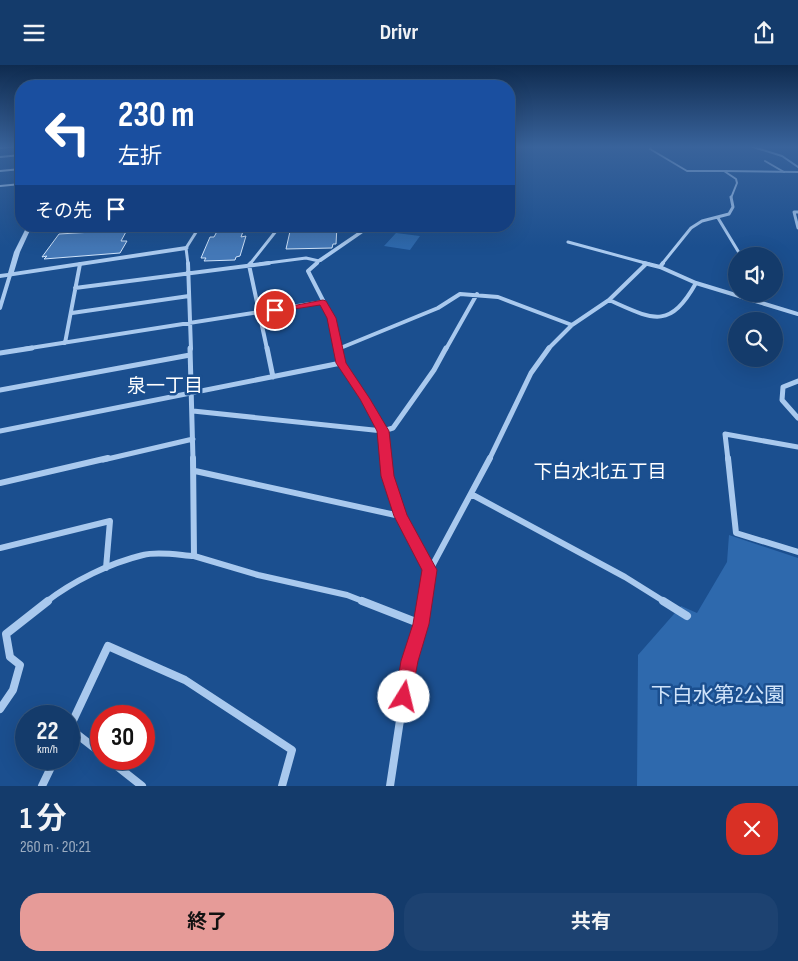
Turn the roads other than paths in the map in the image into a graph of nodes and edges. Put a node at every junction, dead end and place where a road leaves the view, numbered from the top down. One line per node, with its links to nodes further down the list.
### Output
1 (736, 180): 5 (street)
2 (15, 185): 3 (street)
3 (0, 186)
4 (798, 212): 6 (street)
5 (718, 219): 12 (street); 18 (street)
6 (798, 229)
7 (27, 232): 20 (street)
8 (196, 232): 13 (street)
9 (275, 232): 17 (street)
10 (362, 232): 14 (street)
11 (568, 242): 16 (street)
12 (735, 247)
13 (186, 248): 15 (street); 19 (street)
14 (319, 261): 17 (street); 28 (street)
15 (80, 264): 20 (street); 23 (street)
16 (646, 264): 18 (street); 27 (street)
17 (249, 265): 19 (street); 31 (street)
18 (660, 267): 22 (street)
19 (190, 273): 23 (street); 26 (street)
20 (10, 275): 21 (street); 30 (street)
21 (0, 276)
22 (696, 283): 24 (street); 27 (street)
23 (75, 288): 32 (street)
24 (728, 293)
25 (477, 294): 35 (street); 37 (street); 48 (street)
26 (189, 296): 32 (street); 34 (street)
27 (609, 300): 35 (street)
28 (323, 302): 31 (street); 37 (street)
29 (756, 302): 33 (street)
30 (0, 308)
31 (259, 312): 34 (street); 41 (street)
32 (72, 313): 36 (street)
33 (798, 314)
34 (189, 323): 36 (street); 39 (street)
35 (572, 325): 53 (street)
36 (65, 343): 38 (street)
37 (338, 349): 40 (street)
38 (0, 353)
39 (190, 355): 43 (street); 44 (street)
40 (341, 363): 41 (street); 48 (street)
41 (273, 377): 44 (street)
42 (798, 381): 46 (street)
43 (0, 390)
44 (193, 393): 45 (street); 47 (street)
45 (193, 411): 48 (street); 49 (street)
46 (798, 419)
47 (0, 431)
48 (383, 431): 54 (street)
49 (192, 439): 51 (street); 52 (street)
50 (798, 447): 56 (street)
51 (195, 471): 54 (street); 57 (street)
52 (0, 483)
53 (471, 494): 59 (street); 60 (street)
54 (400, 516): 59 (street)
55 (0, 548): 58 (street)
56 (798, 553)
57 (194, 556): 58 (street); 61 (street)
58 (106, 567): 63 (street)
59 (430, 570): 61 (street)
60 (687, 616)
61 (421, 624): 69 (street)
62 (80, 706): 68 (street)
63 (0, 709)
64 (50, 770): 66 (street)
65 (122, 770): 67 (street)
66 (42, 786)
67 (142, 786)
68 (282, 786)
69 (390, 786)

